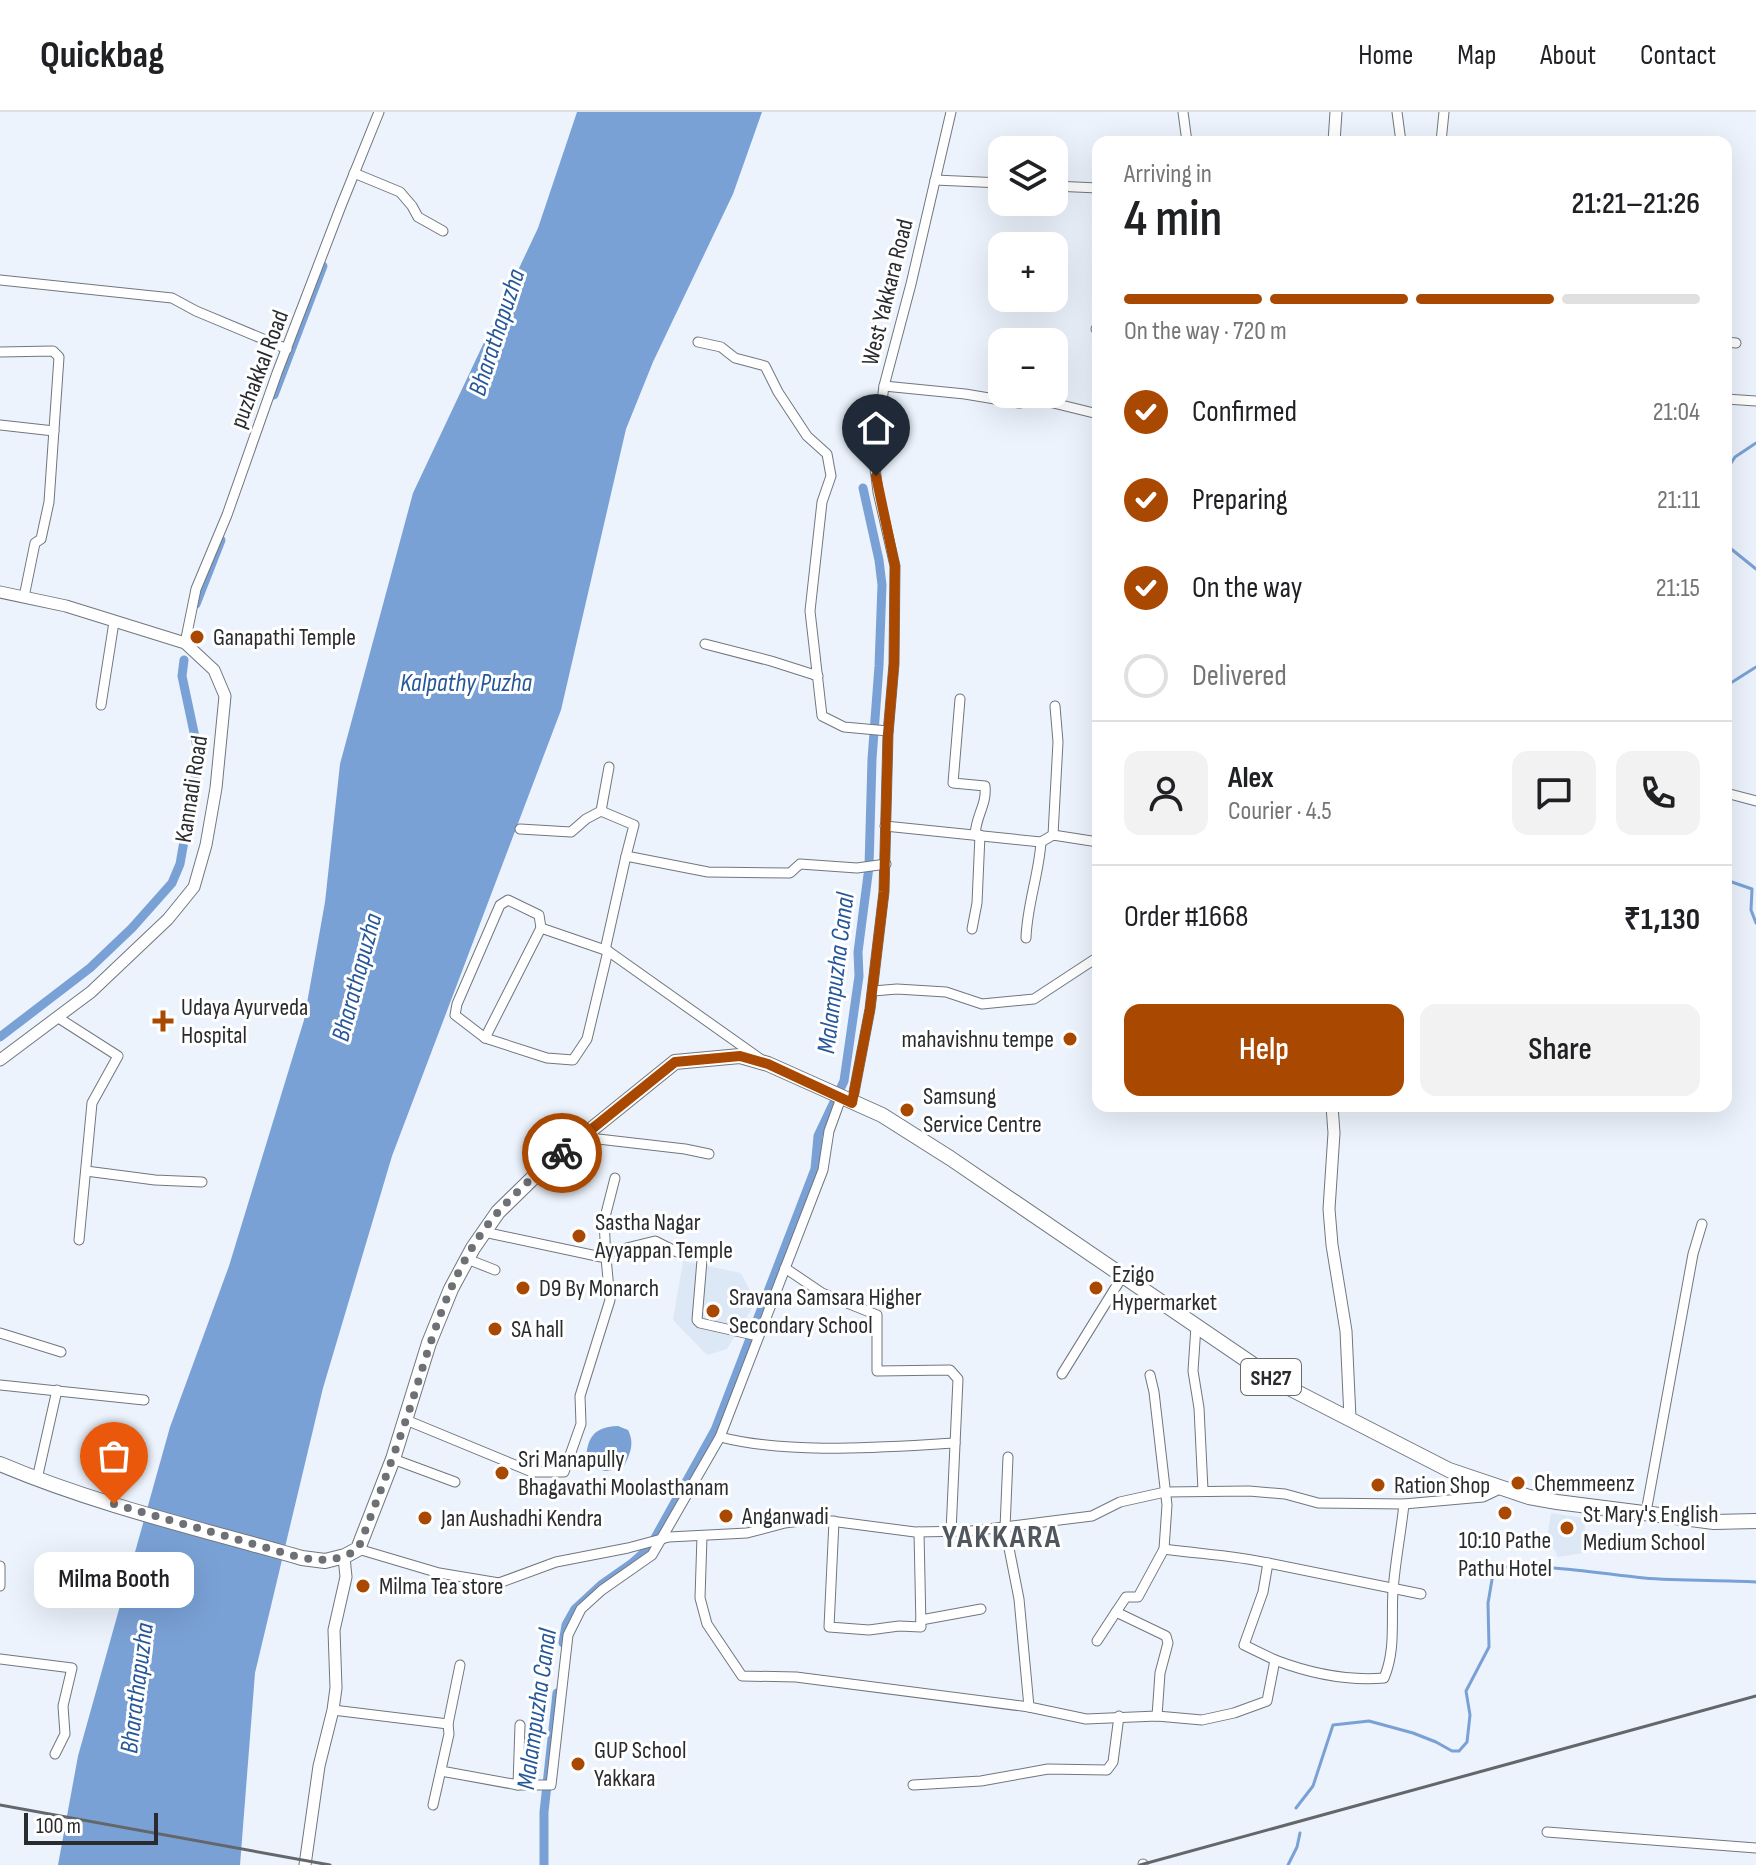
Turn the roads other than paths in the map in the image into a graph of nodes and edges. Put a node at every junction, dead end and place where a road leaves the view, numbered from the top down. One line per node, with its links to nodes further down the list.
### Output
1 (379, 112): 11 (street, puzhakkal Road)
2 (951, 112): 12 (street, West Yakkara Road)
3 (1183, 112): 7 (street)
4 (1336, 112): 8 (street)
5 (1397, 112): 9 (street)
6 (1444, 112): 10 (street)
7 (1186, 136)
8 (1334, 136)
9 (1400, 136)
10 (1442, 136)
11 (354, 174): 16 (street); 19 (street, puzhakkal Road)
12 (935, 180): 13 (street); 21 (street, West Yakkara Road)
13 (988, 182)
14 (1068, 187): 15 (street)
15 (1092, 188)
16 (443, 231)
17 (0, 280): 19 (street)
18 (698, 342): 32 (street)
19 (287, 349): 30 (street, puzhakkal Road)
20 (0, 352): 26 (street)
21 (884, 386): 24 (street); 36 (street, West Yakkara Road)
22 (1732, 399): 23 (street)
23 (1756, 401)
24 (1092, 413)
25 (0, 425): 26 (street)
26 (54, 431): 28 (street)
27 (0, 592): 28 (street, Kannadi Road)
28 (24, 597): 29 (street, Kannadi Road)
29 (114, 622): 30 (street, Kannadi Road); 34 (street)
30 (185, 643): 55 (street, Kannadi Road)
31 (705, 644): 32 (street)
32 (818, 676): 36 (street)
33 (960, 699): 43 (street)
34 (101, 705)
35 (1055, 706): 44 (street)
36 (878, 730): 41 (street, West Yakkara Road)
37 (609, 767): 40 (street)
38 (1732, 795): 39 (street)
39 (1756, 801)
40 (601, 811): 42 (street); 47 (street)
41 (885, 826): 43 (street); 48 (street, West Yakkara Road)
42 (520, 829)
43 (977, 835): 46 (street); 50 (street)
44 (1053, 835): 45 (street); 46 (street)
45 (1092, 841)
46 (1041, 842): 51 (street)
47 (626, 856): 48 (street); 52 (street)
48 (886, 864): 54 (street, West Yakkara Road)
49 (541, 928): 52 (street); 56 (street); 56 (street)
50 (972, 929)
51 (1026, 938)
52 (607, 951): 56 (street); 58 (street)
53 (1092, 961): 54 (street)
54 (873, 991): 59 (street, West Yakkara Road)
55 (57, 1017): 57 (street, Kannadi Road); 63 (street)
56 (485, 1038)
57 (0, 1060)
58 (768, 1064): 59 (main road, SH27); 61 (main road, SH27)
59 (842, 1099): 71 (street, West Yakkara Road); 73 (main road, SH27)
60 (1332, 1112): 83 (street)
61 (581, 1137): 62 (street); 67 (main road, SH27)
62 (709, 1154)
63 (86, 1171): 65 (street); 68 (street)
64 (615, 1178): 69 (street)
65 (202, 1182)
66 (1702, 1224): 96 (street)
67 (484, 1232): 69 (street); 70 (main road, SH27)
68 (79, 1240)
69 (606, 1256): 76 (street); 84 (street)
70 (467, 1259): 72 (street); 84 (main road, SH27)
71 (785, 1268): 76 (street, West Yakkara Road); 86 (street)
72 (495, 1270)
73 (1122, 1277): 74 (main road, SH27); 78 (street)
74 (1196, 1326): 83 (main road, SH27); 93 (street)
75 (0, 1333): 77 (street)
76 (758, 1336): 85 (street, West Yakkara Road)
77 (61, 1352)
78 (1062, 1374)
79 (1150, 1375): 94 (street)
80 (0, 1385): 81 (street)
81 (57, 1390): 82 (street); 90 (street)
82 (144, 1400)
83 (1350, 1418): 92 (main road, SH27)
84 (406, 1420): 88 (main road, SH27)
85 (720, 1437): 86 (street); 103 (street, West Yakkara Road)
86 (955, 1443): 101 (street)
87 (1008, 1457): 99 (street)
88 (393, 1459): 91 (street); 104 (main road, SH27)
89 (0, 1466): 90 (main road)
90 (37, 1479): 106 (main road)
91 (455, 1482)
92 (1502, 1488): 95 (street); 96 (main road, SH27)
93 (1203, 1490): 94 (street); 95 (street)
94 (1165, 1492): 99 (street); 105 (street)
95 (1404, 1504): 110 (street)
96 (1646, 1512): 98 (main road, SH27)
97 (834, 1521): 100 (street); 102 (street); 114 (street)
98 (1756, 1521)
99 (1005, 1528): 101 (street); 119 (street)
100 (919, 1532): 101 (street); 114 (street)
101 (951, 1532)
102 (702, 1536): 103 (street); 119 (street)
103 (654, 1541): 104 (street); 127 (street, West Yakkara Road)
104 (358, 1549): 106 (main road)
105 (1164, 1549): 107 (street); 113 (street)
106 (344, 1557): 120 (street)
107 (1268, 1563): 110 (street); 117 (street)
108 (0, 1566): 109 (street)
109 (0, 1586)
110 (1393, 1591): 111 (street); 117 (street)
111 (1421, 1594)
112 (981, 1609): 114 (street)
113 (1116, 1612): 115 (street); 122 (street)
114 (921, 1620)
115 (1097, 1641)
116 (0, 1659): 125 (street)
117 (1275, 1660): 122 (street)
118 (460, 1665): 123 (street)
119 (1029, 1707): 121 (street)
120 (333, 1710): 123 (street); 132 (street)
121 (1119, 1716): 122 (street); 128 (street)
122 (1157, 1716)
123 (448, 1724): 126 (street)
124 (520, 1725): 127 (street)
125 (55, 1754)
126 (441, 1771): 127 (street); 129 (street)
127 (518, 1785)
128 (913, 1785)
129 (433, 1805)
130 (1547, 1832): 131 (street)
131 (1756, 1848)
132 (305, 1865)

